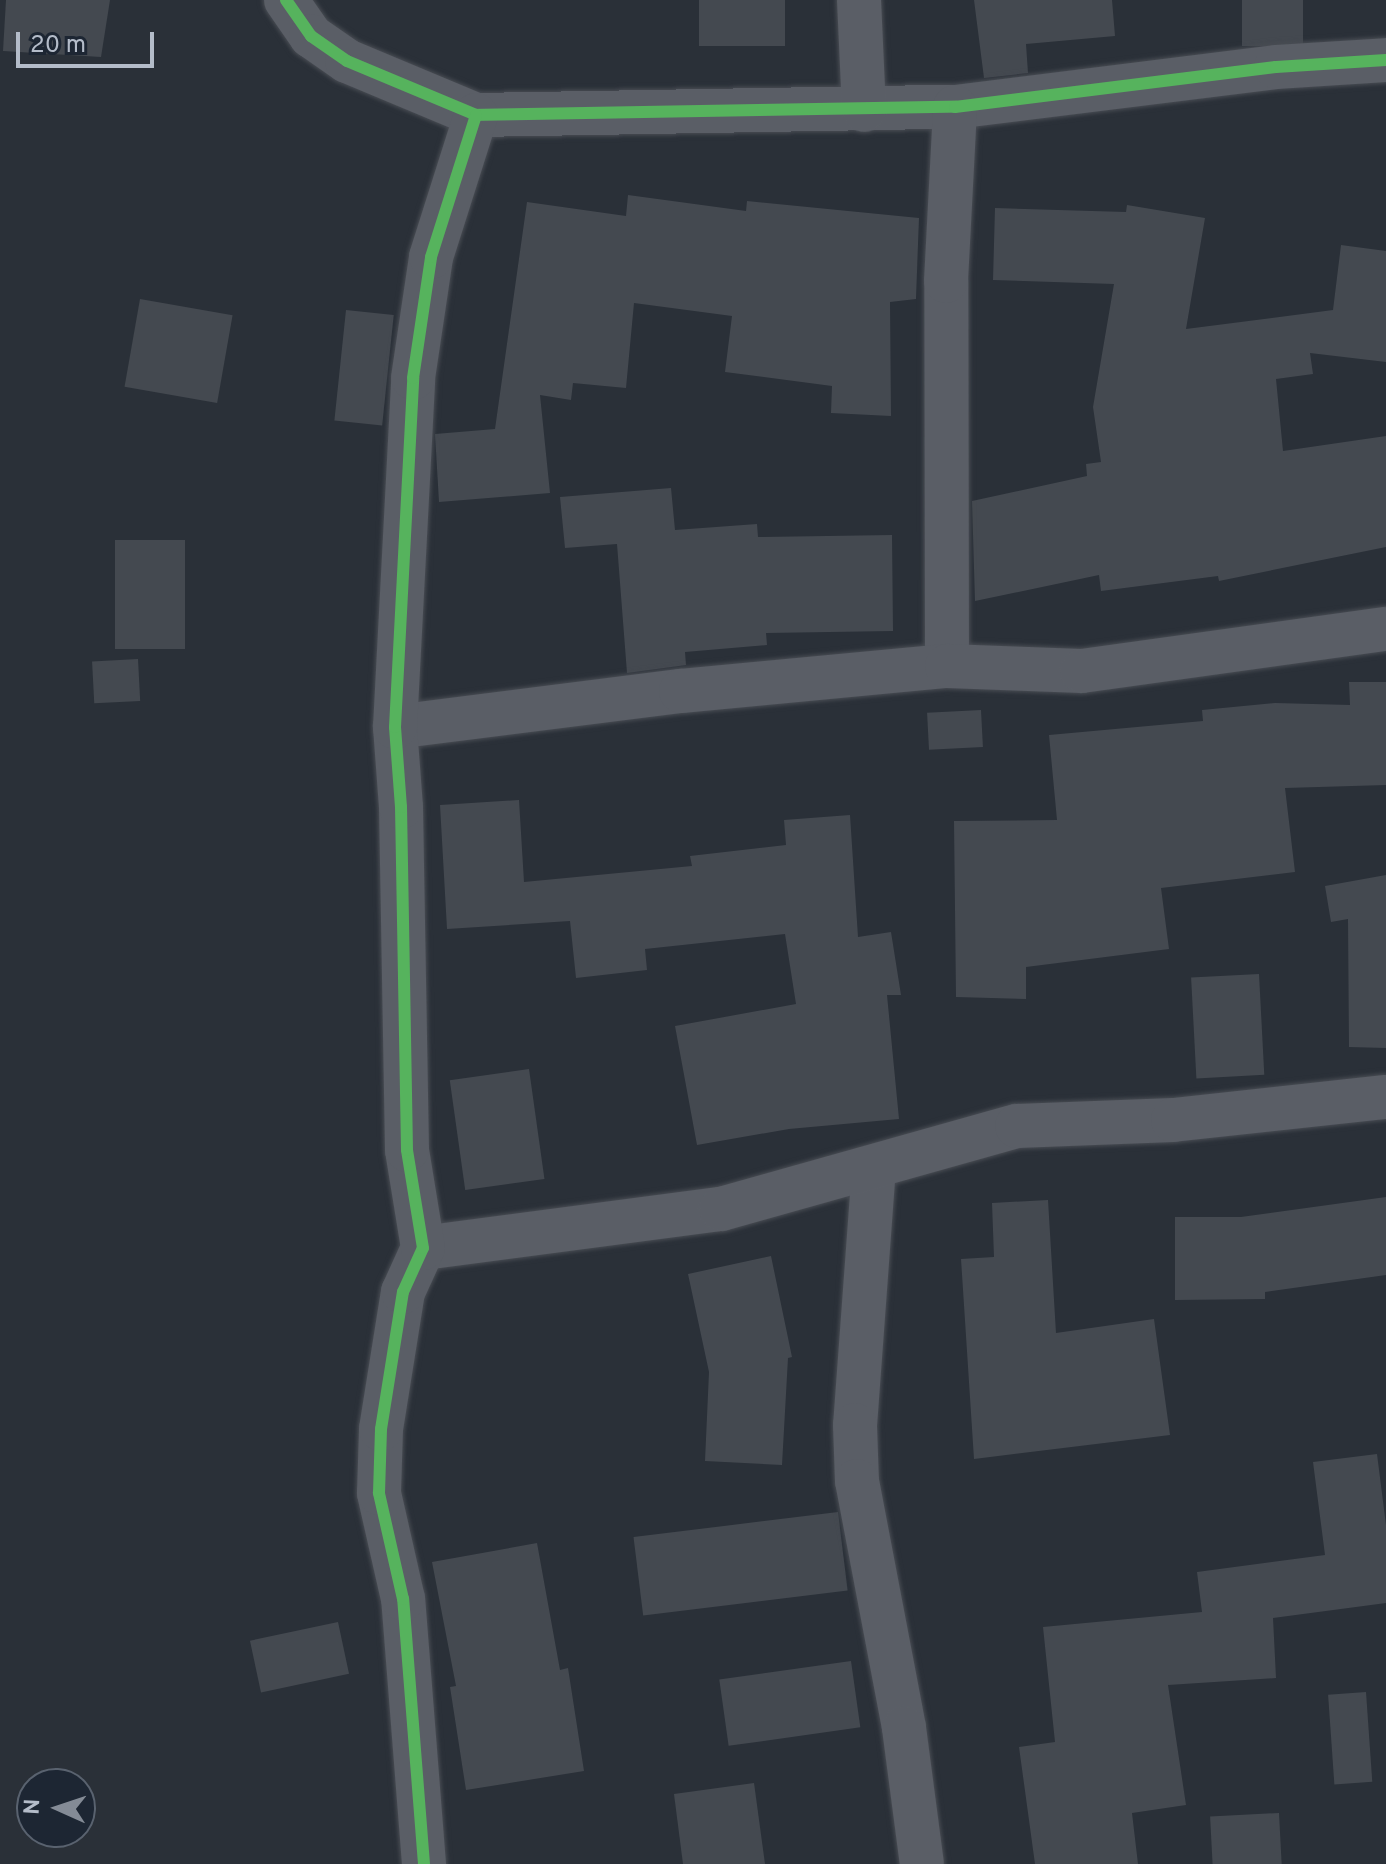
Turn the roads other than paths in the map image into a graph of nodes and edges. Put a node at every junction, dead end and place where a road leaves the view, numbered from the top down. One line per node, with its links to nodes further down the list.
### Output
1 (286, 0): 6 (street)
2 (859, 0): 5 (street)
3 (1386, 60): 4 (street)
4 (955, 107): 5 (street); 8 (street)
5 (864, 110): 6 (street)
6 (476, 115): 9 (street)
7 (1386, 629): 8 (street)
8 (947, 666): 9 (street)
9 (395, 727): 12 (street)
10 (1386, 1097): 11 (street)
11 (874, 1167): 12 (street); 14 (street)
12 (423, 1248): 13 (street)
13 (424, 1864)
14 (922, 1864)

